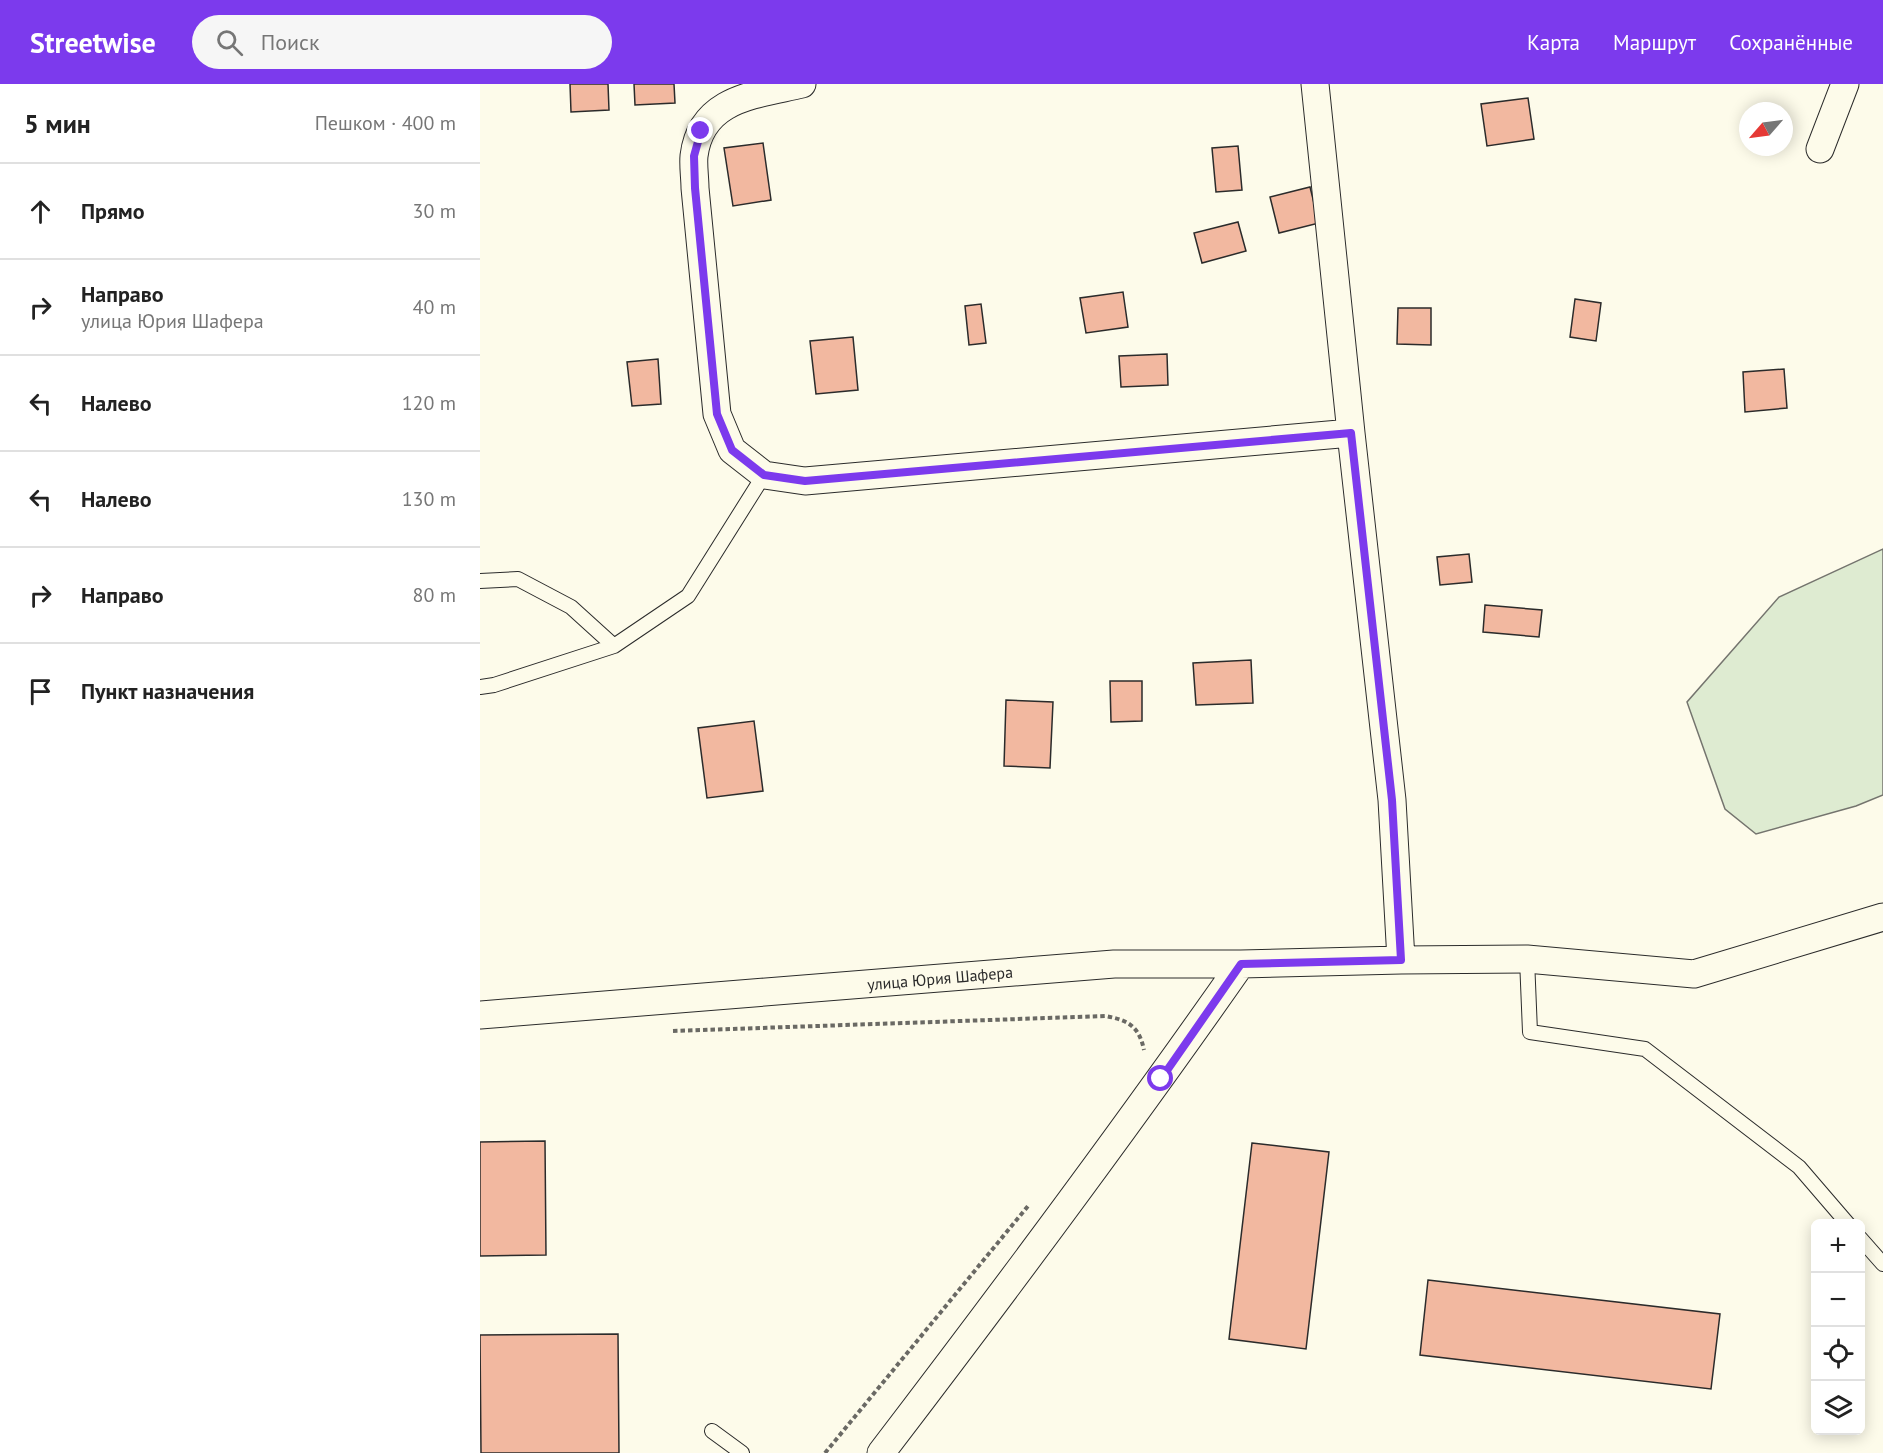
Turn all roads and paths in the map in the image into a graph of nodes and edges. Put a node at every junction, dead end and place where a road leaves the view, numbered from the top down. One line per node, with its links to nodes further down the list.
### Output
1 (802, 84): 6 (street)
2 (1315, 84): 5 (street)
3 (1845, 84): 4 (street)
4 (1820, 149)
5 (1351, 433): 6 (street); 12 (street)
6 (764, 475): 8 (lane)
7 (480, 581): 8 (lane)
8 (614, 646): 9 (lane)
9 (480, 687)
10 (1883, 917): 11 (street, улица Юрия Шафера)
11 (1527, 958): 12 (street, улица Юрия Шафера); 18 (lane)
12 (1401, 960): 13 (street, улица Юрия Шафера)
13 (1241, 964): 14 (street, улица Юрия Шафера); 24 (street)
14 (480, 1015)
15 (669, 1031): 16 (path)
16 (1143, 1057)
17 (1029, 1204): 23 (path)
18 (1844, 1219)
19 (1865, 1244): 20 (lane)
20 (1883, 1264)
21 (712, 1431): 22 (lane)
22 (742, 1453)
23 (825, 1453)
24 (880, 1453)

